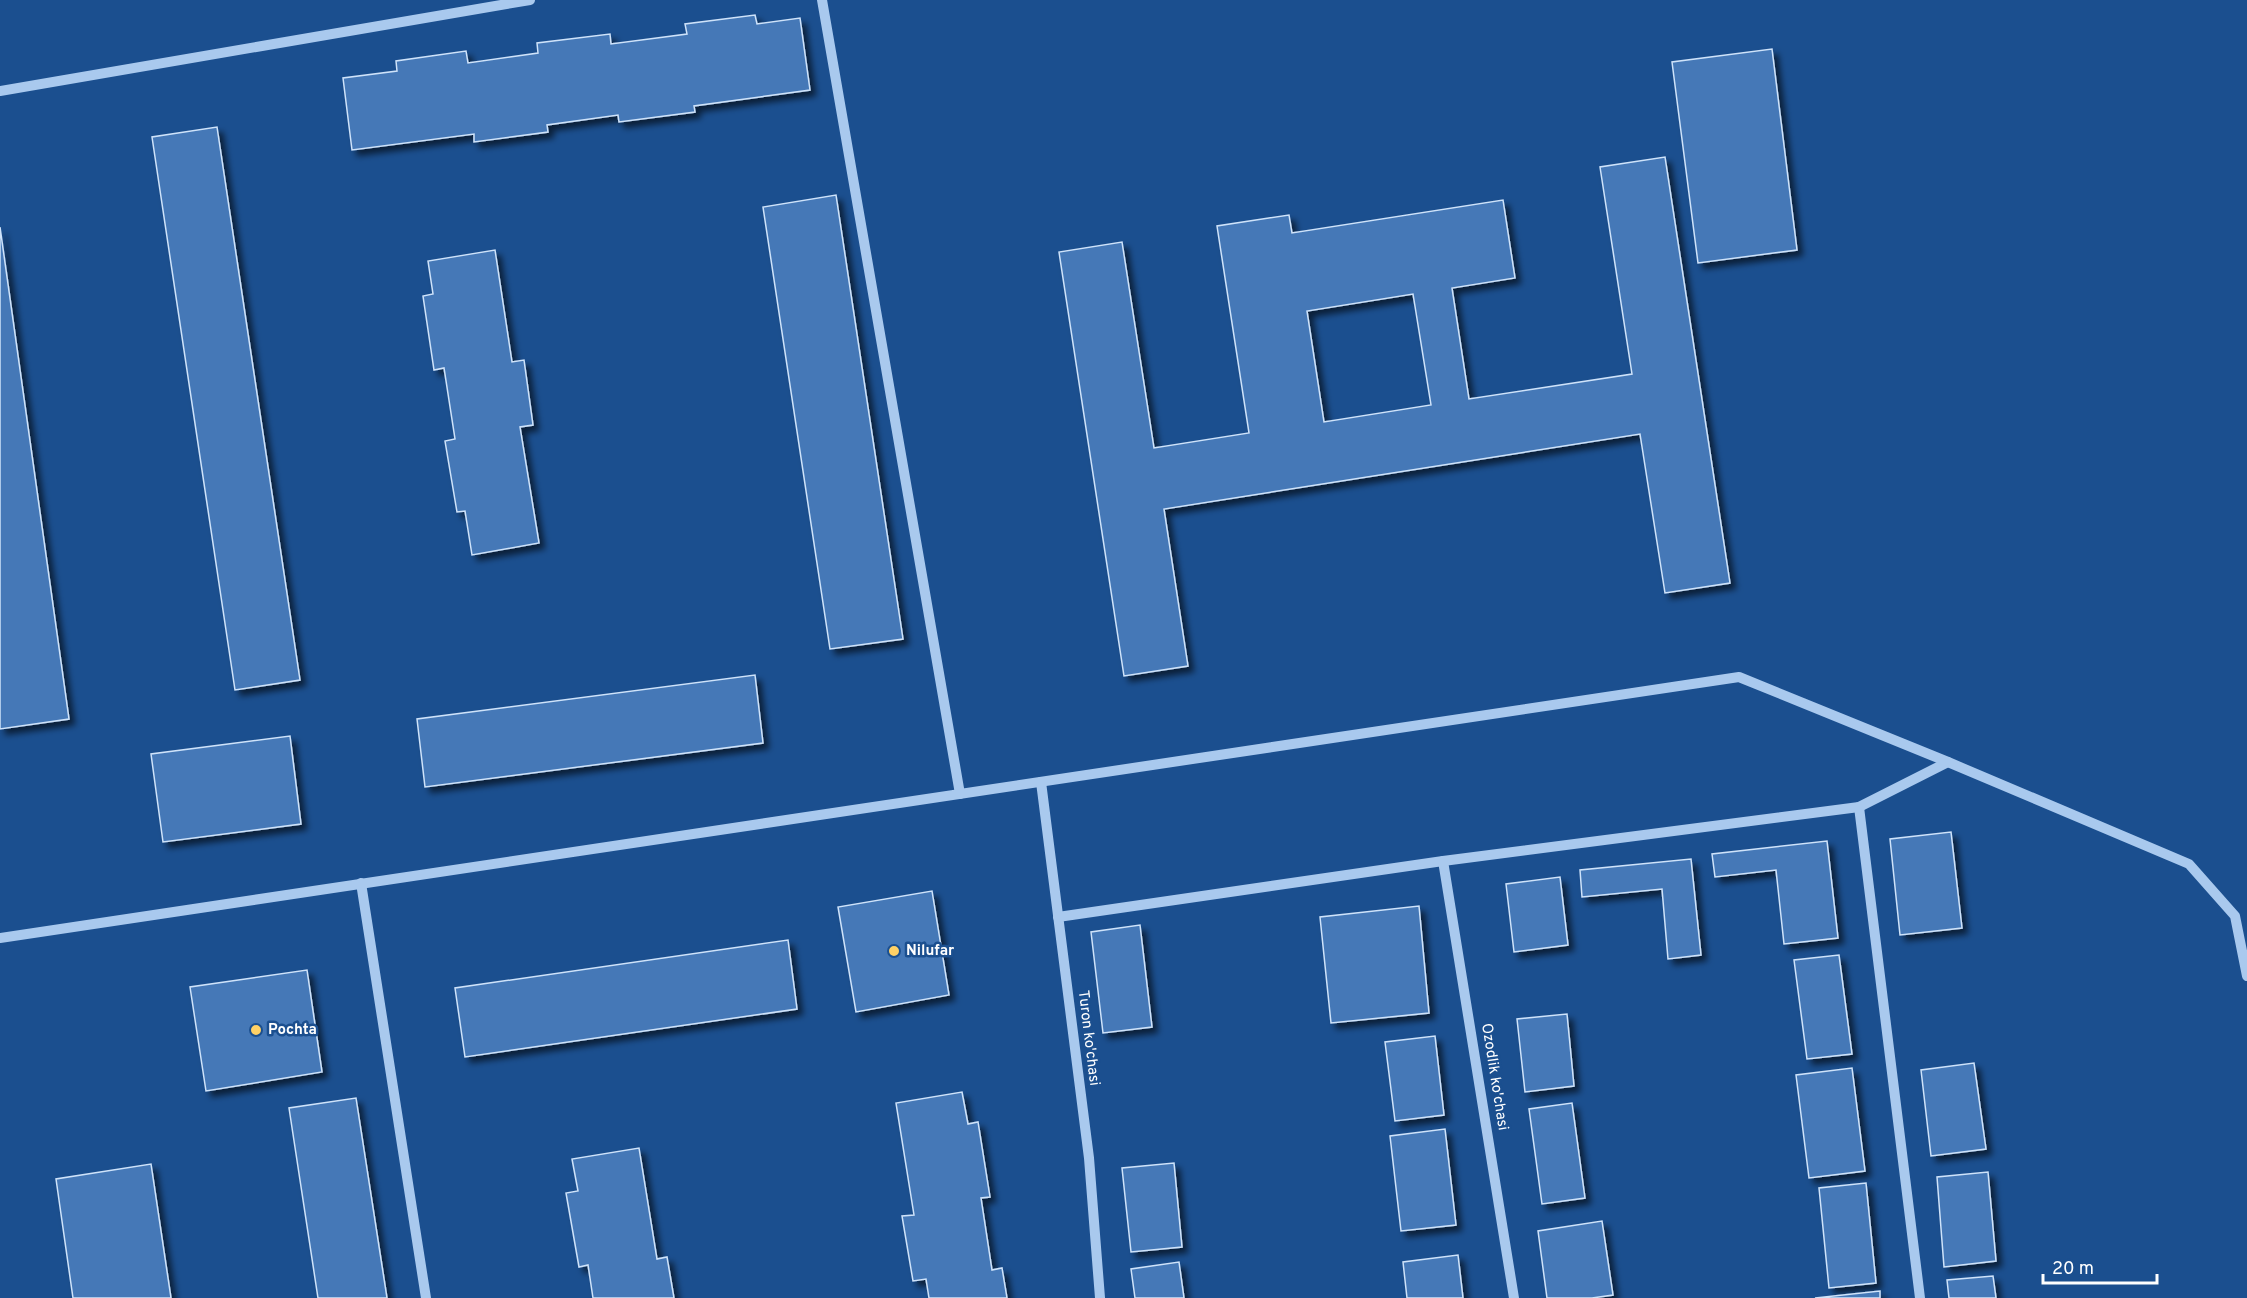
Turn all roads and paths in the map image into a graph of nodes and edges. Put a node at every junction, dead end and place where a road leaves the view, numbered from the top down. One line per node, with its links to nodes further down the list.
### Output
1 (530, 0): 3 (street)
2 (822, 0): 6 (street)
3 (0, 91)
4 (1948, 762): 5 (street); 7 (street); 12 (street)
5 (1041, 782): 6 (street); 10 (street, Turon ko'chasi)
6 (960, 794): 9 (street)
7 (1859, 807): 8 (street); 16 (street)
8 (1443, 861): 10 (street); 15 (street, Ozodlik ko'chasi)
9 (361, 884): 11 (street); 13 (street)
10 (1058, 917): 14 (street, Turon ko'chasi)
11 (0, 938)
12 (2247, 976)
13 (426, 1298)
14 (1100, 1298)
15 (1515, 1298)
16 (1920, 1298)

